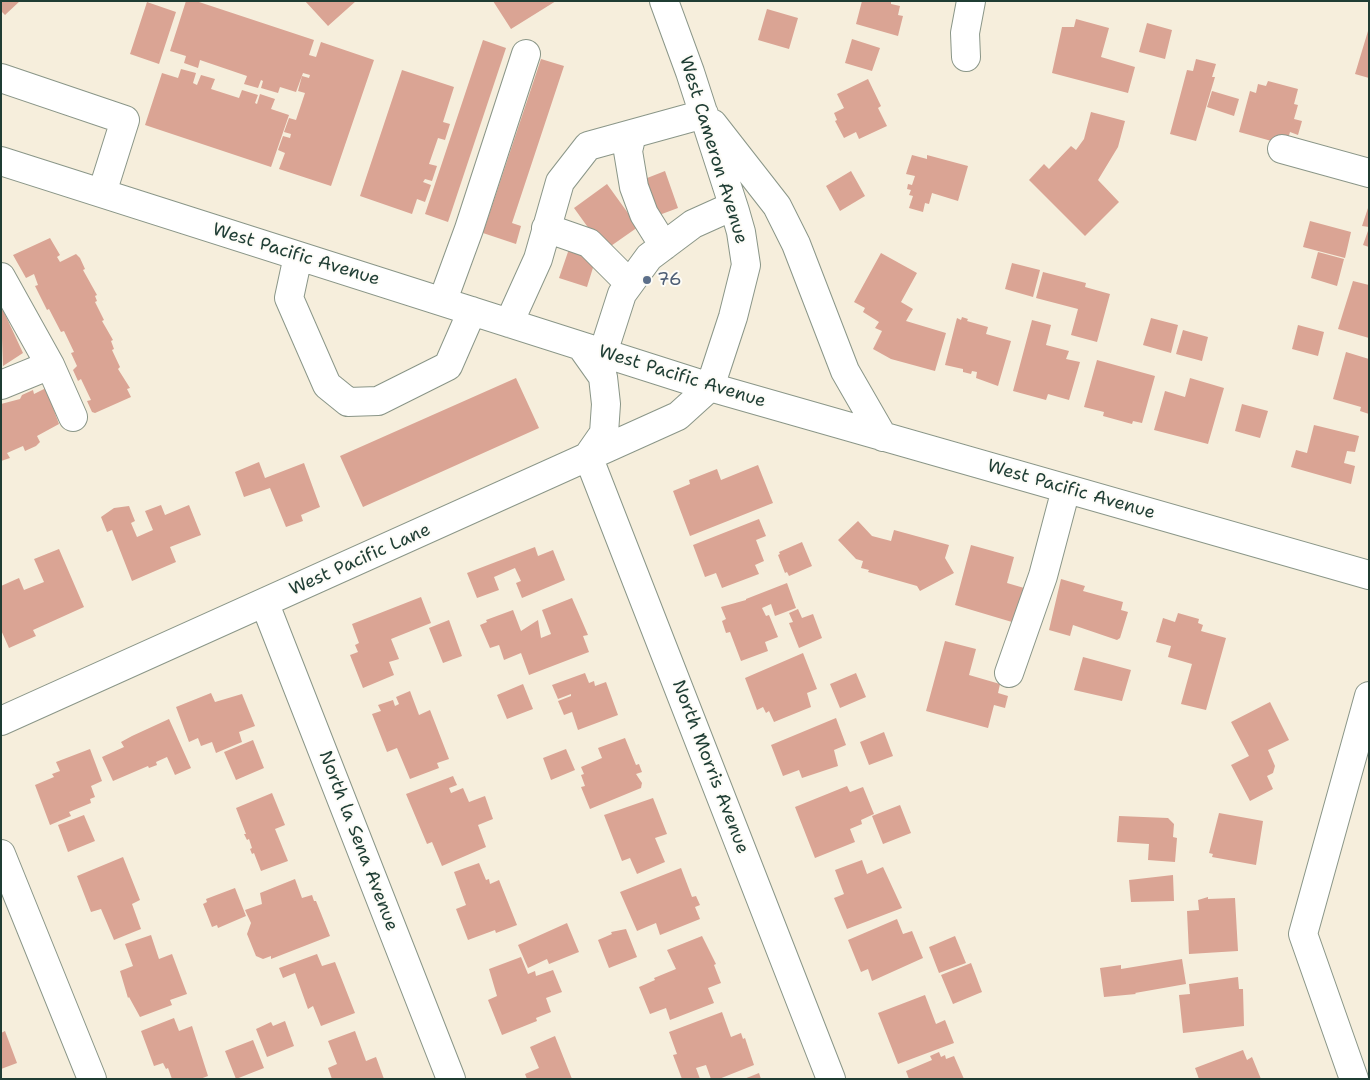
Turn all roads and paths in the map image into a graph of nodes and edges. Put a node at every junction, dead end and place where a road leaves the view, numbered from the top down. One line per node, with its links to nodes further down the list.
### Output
1 (664, 1): 6 (street, West Cameron Avenue)
2 (971, 1): 4 (street)
3 (526, 54): 18 (street)
4 (966, 57)
5 (1, 78): 11 (street)
6 (704, 114): 7 (street); 12 (street, West Cameron Avenue); 26 (street)
7 (632, 134): 13 (street); 14 (street)
8 (1282, 149): 10 (street)
9 (1, 161): 11 (street, West Pacific Avenue)
10 (1369, 173)
11 (102, 193): 15 (street, West Pacific Avenue)
12 (733, 206): 14 (street); 24 (street, West Cameron Avenue)
13 (546, 228): 17 (street); 20 (street)
14 (664, 246): 17 (street)
15 (298, 256): 18 (street, West Pacific Avenue); 19 (street)
16 (1, 277): 22 (street)
17 (629, 284): 21 (street)
18 (443, 300): 19 (street, West Pacific Avenue)
19 (472, 311): 20 (street, West Pacific Avenue)
20 (509, 323): 21 (street, West Pacific Avenue)
21 (592, 349): 24 (street, West Pacific Avenue); 27 (street)
22 (50, 365): 23 (street); 25 (street)
23 (1, 385)
24 (710, 386): 26 (street, West Pacific Avenue); 27 (street, West Pacific Lane)
25 (73, 417)
26 (883, 436): 28 (street, West Pacific Avenue)
27 (588, 456): 30 (street, West Pacific Lane); 37 (street, North Morris Avenue)
28 (1066, 489): 29 (street, West Pacific Avenue); 31 (street)
29 (1369, 575)
30 (265, 604): 33 (street, West Pacific Lane); 36 (street, North la Sena Avenue)
31 (1009, 673)
32 (1369, 696): 38 (street)
33 (2, 719)
34 (1, 854): 35 (street)
35 (92, 1079)
36 (451, 1079)
37 (831, 1079)
38 (1354, 1079)

